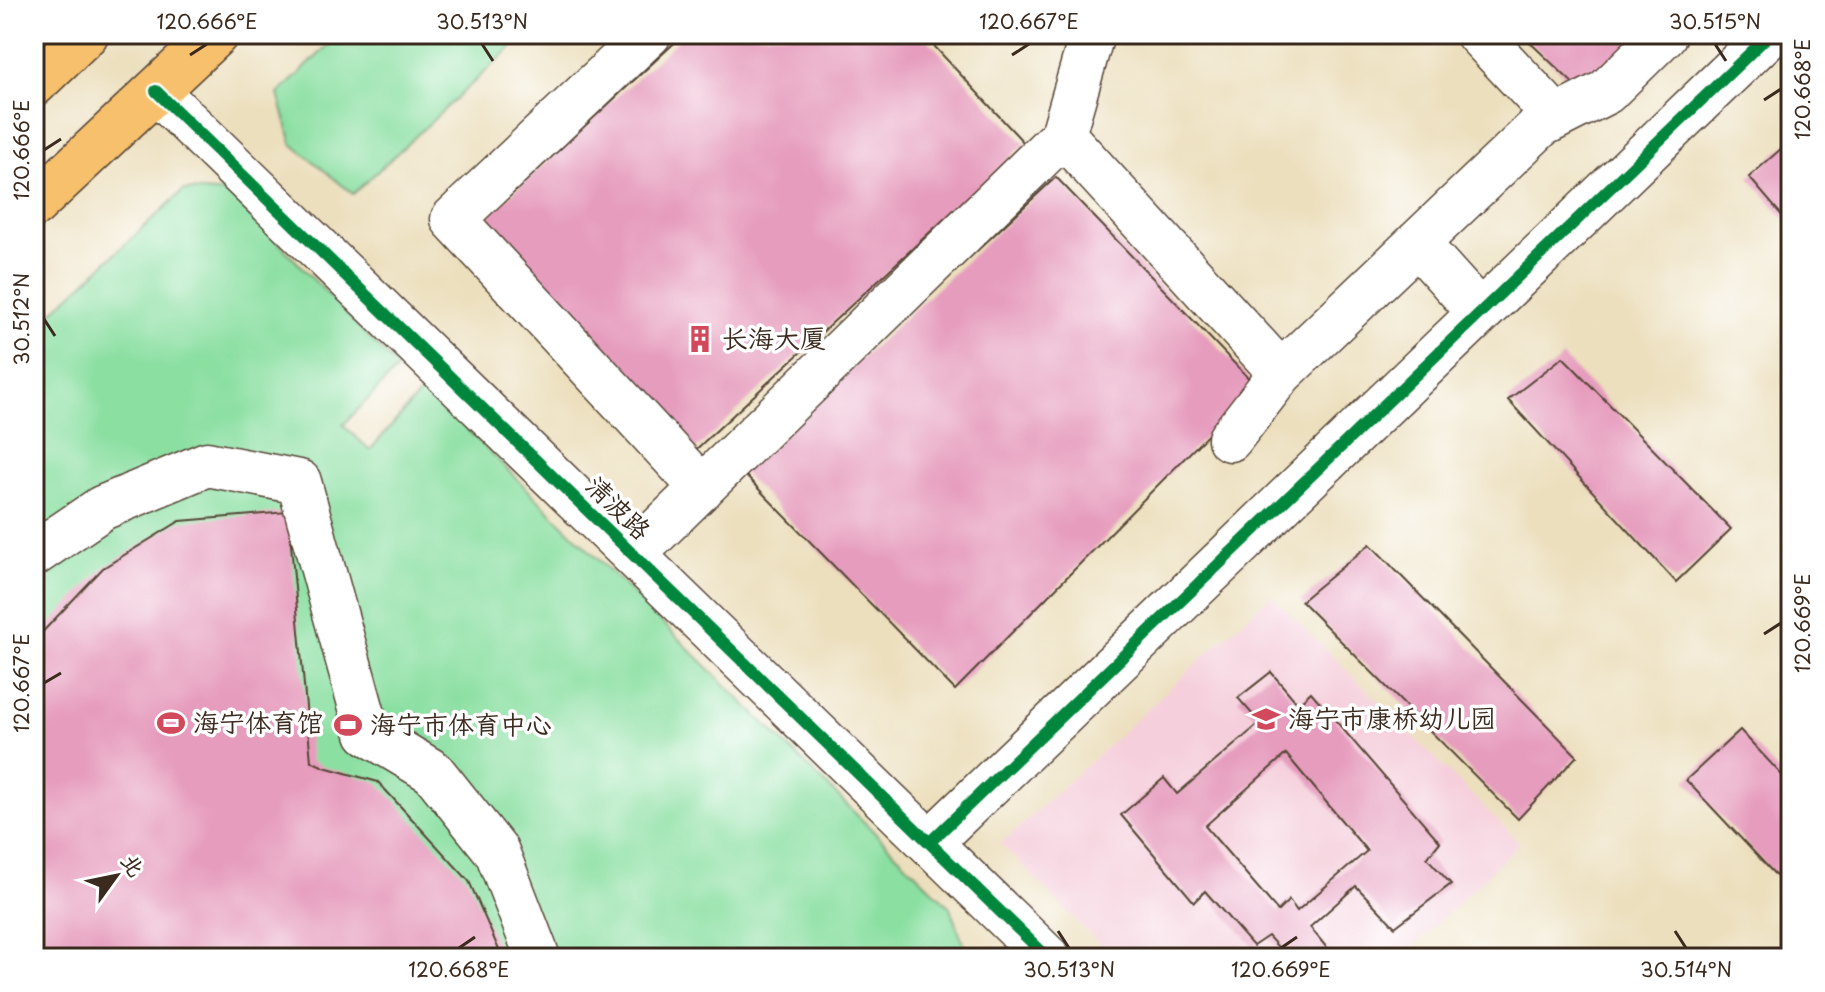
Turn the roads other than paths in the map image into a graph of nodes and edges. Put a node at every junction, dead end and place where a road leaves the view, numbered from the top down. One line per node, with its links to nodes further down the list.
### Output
1 (86, 34): 8 (highway)
2 (216, 34): 9 (highway)
3 (649, 34): 17 (street)
4 (1092, 34): 11 (street)
5 (1478, 34): 10 (street)
6 (1665, 34): 10 (street)
7 (1770, 34): 14 (street)
8 (34, 84)
9 (156, 91): 12 (highway); 19 (street, 清波路)
10 (1556, 117): 13 (street)
11 (1063, 135): 15 (street); 17 (street)
12 (34, 205)
13 (1417, 243): 14 (street); 15 (street)
14 (1480, 313): 20 (street)
15 (1281, 373): 16 (street)
16 (1230, 439)
17 (702, 488): 19 (street)
18 (34, 554): 21 (street)
19 (634, 554): 20 (street, 清波路)
20 (930, 842): 22 (street, 清波路)
21 (538, 958)
22 (1048, 958)

